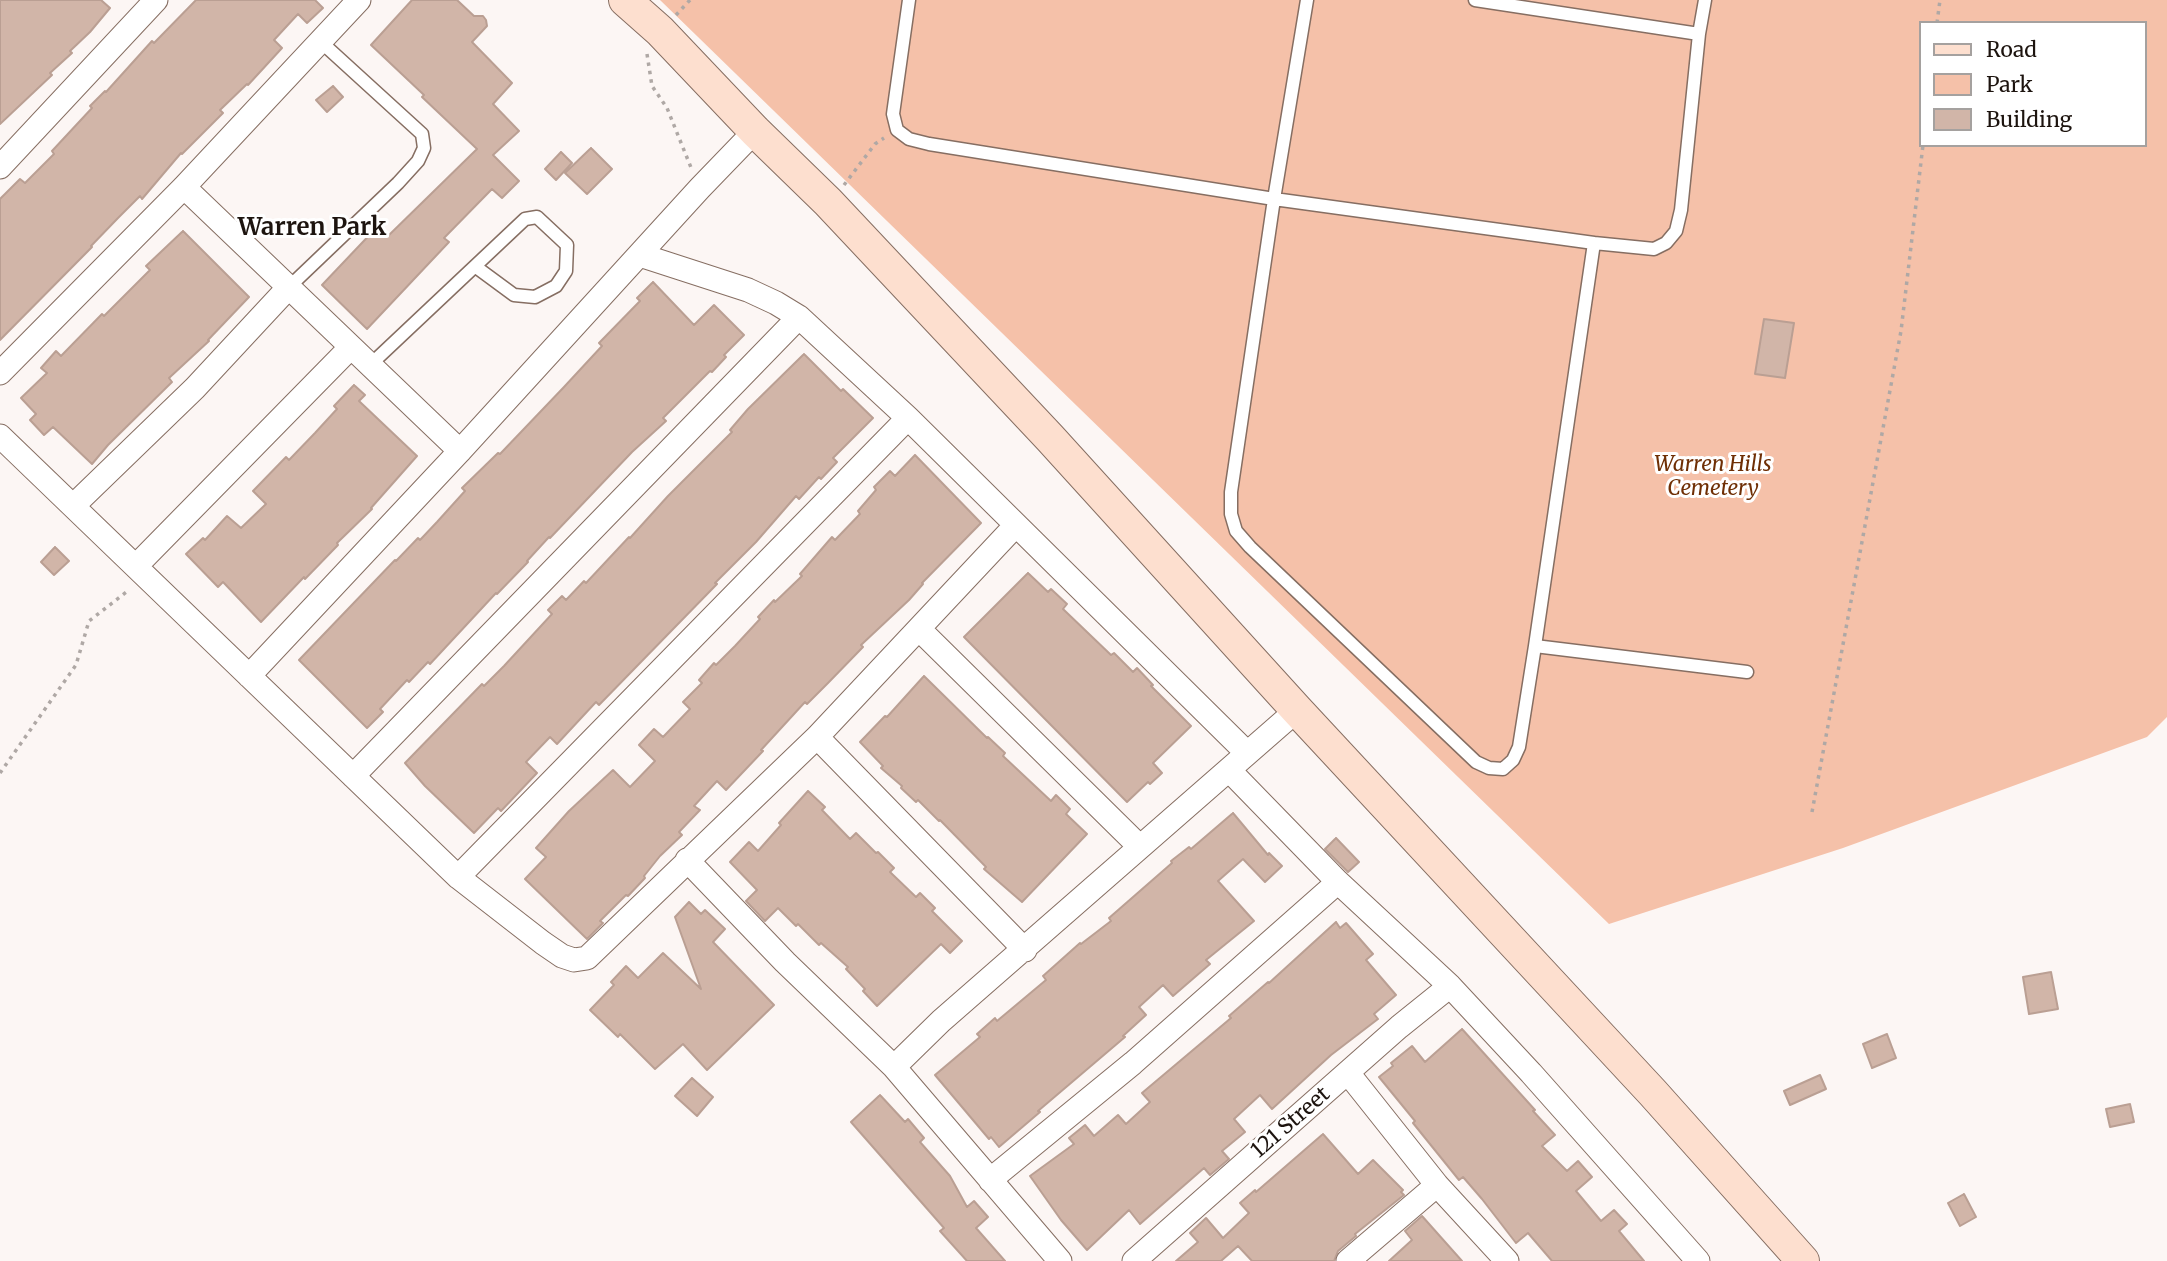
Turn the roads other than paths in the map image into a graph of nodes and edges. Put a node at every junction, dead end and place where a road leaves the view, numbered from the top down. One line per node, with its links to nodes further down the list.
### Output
1 (156, 0): 11 (street)
2 (359, 0): 9 (street)
3 (909, 0): 13 (lane)
4 (1307, 0): 13 (lane)
5 (1475, 0): 8 (lane)
6 (1705, 0): 8 (lane)
7 (632, 7): 10 (street)
8 (1699, 34): 14 (lane)
9 (320, 41): 12 (street); 17 (lane)
10 (755, 131): 15 (street); 32 (street)
11 (0, 167)
12 (184, 187): 17 (street); 21 (street)
13 (1273, 199): 14 (lane); 29 (lane)
14 (1594, 243): 29 (lane)
15 (640, 254): 18 (street); 24 (street)
16 (476, 267): 16 (lane); 20 (lane)
17 (288, 288): 19 (street); 25 (street)
18 (799, 317): 22 (street); 36 (street)
19 (350, 348): 20 (street); 27 (street)
20 (369, 366): 24 (street)
21 (0, 373)
22 (908, 418): 26 (street); 39 (street)
23 (0, 436): 25 (street)
24 (460, 452): 31 (street)
25 (73, 506): 27 (street)
26 (1016, 525): 28 (street); 34 (street)
27 (141, 572): 31 (street)
28 (919, 629): 33 (street); 37 (street)
29 (1535, 646): 30 (lane)
30 (1747, 671)
31 (249, 676): 36 (street)
32 (1297, 710): 34 (street); 52 (street)
33 (817, 737): 38 (street); 41 (street)
34 (1247, 753): 35 (street)
35 (1229, 770): 37 (street); 40 (street)
36 (353, 776): 39 (street)
37 (1140, 847): 41 (street)
38 (687, 860): 39 (street); 43 (street)
39 (458, 877)
40 (1338, 882): 42 (street); 45 (street)
41 (1025, 950): 43 (street)
42 (1450, 986): 44 (street, 121 Street); 51 (street)
43 (894, 1067): 45 (street)
44 (1348, 1073): 46 (street); 48 (street, 121 Street)
45 (990, 1180): 47 (street)
46 (1437, 1185): 49 (street); 50 (street)
47 (1060, 1261)
48 (1134, 1261)
49 (1348, 1261)
50 (1507, 1261)
51 (1698, 1261)
52 (1803, 1261)

